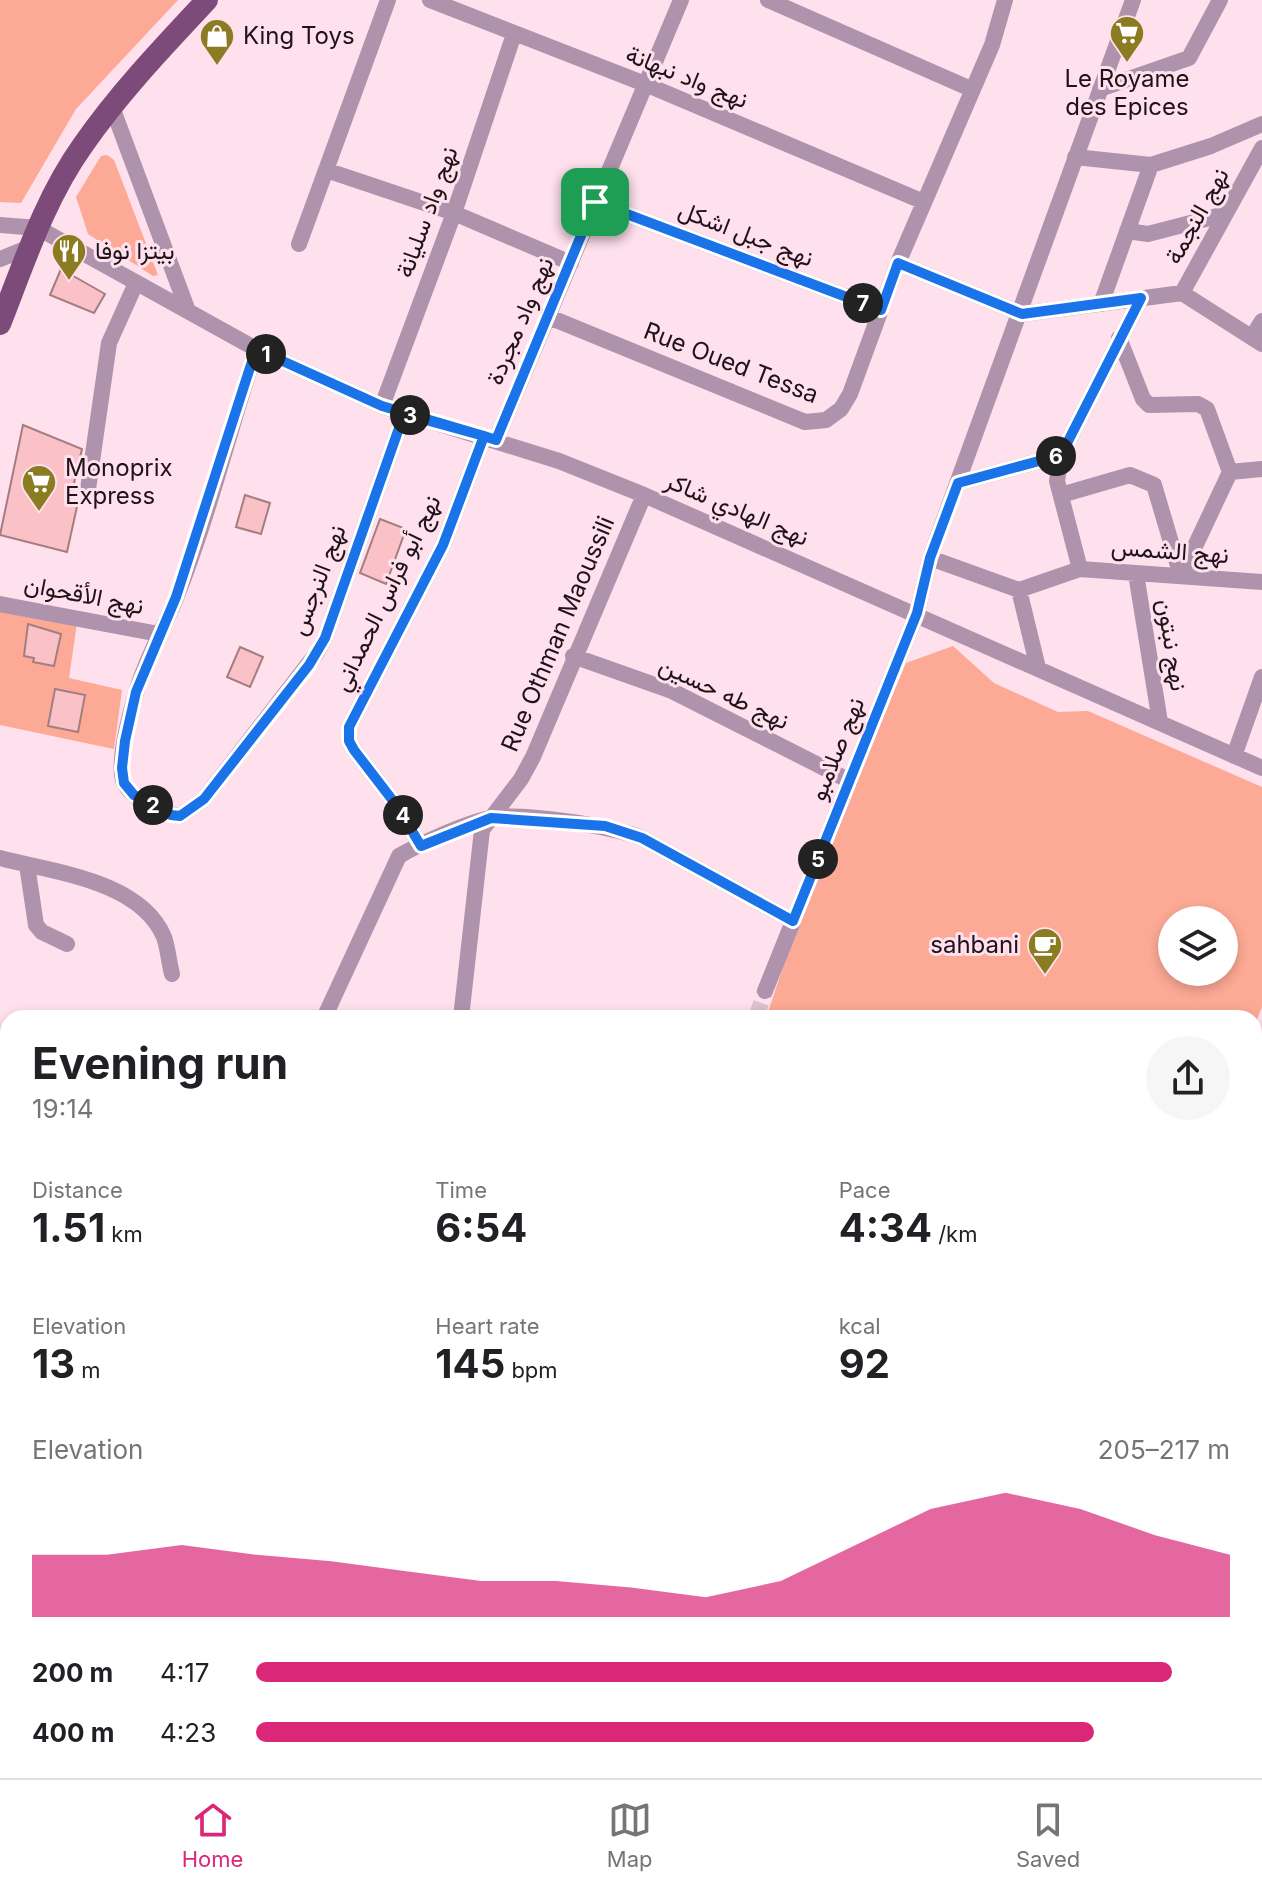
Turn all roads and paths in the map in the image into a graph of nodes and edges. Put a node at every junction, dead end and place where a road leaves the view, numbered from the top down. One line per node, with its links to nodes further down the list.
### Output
1 (207, 0): 13 (main road)
2 (388, 0): 18 (street)
3 (430, 0): 9 (street, نهج واد نبهانة)
4 (681, 0): 10 (street, نهج واد مجردة)
5 (768, 0): 11 (street)
6 (1005, 0): 11 (street, Rue Oued Tessa)
7 (1133, 0): 12 (street, نهج صلامبو)
8 (1220, 0): 12 (street)
9 (514, 34): 10 (street, نهج واد نبهانة); 21 (street, نهج واد سليانة)
10 (645, 84): 19 (street, نهج واد مجردة); 20 (street, نهج واد نبهانة)
11 (971, 89): 20 (street, Rue Oued Tessa)
12 (1100, 89): 16 (street, نهج صلامبو)
13 (112, 107): 25 (main road); 35 (street)
14 (1262, 124): 17 (street)
15 (1262, 148): 22 (street, نهج النجمة)
16 (1075, 157): 17 (street); 36 (street, نهج صلامبو)
17 (1151, 165): 24 (street)
18 (326, 170): 21 (street); 26 (street)
19 (595, 202): 28 (street, نهج واد مجردة); 34 (street, نهج جبل اشكل)
20 (924, 202): 29 (street, Rue Oued Tessa)
21 (454, 213): 28 (street); 43 (street, نهج واد سليانة)
22 (1225, 214): 24 (street); 31 (street, نهج النجمة)
23 (0, 225): 25 (street)
24 (1127, 231): 33 (street)
25 (34, 237): 27 (street); 30 (street, نهج الهادي شاكر); 39 (main road)
26 (299, 244)
27 (0, 259)
28 (571, 263): 37 (street, نهج واد مجردة)
29 (898, 263): 34 (street, Rue Oued Tessa); 36 (street)
30 (136, 283): 35 (street, نهج الهادي شاكر); 50 (street)
31 (1182, 293): 32 (street, نهج النجمة); 41 (street)
32 (1141, 298): 33 (street, نهج النجمة); 40 (street, نهج الشمس)
33 (1101, 304): 36 (street, نهج النجمة)
34 (881, 310): 37 (street, Rue Oued Tessa)
35 (188, 311): 42 (street, نهج الهادي شاكر)
36 (1022, 314): 49 (street, نهج صلامبو)
37 (549, 317): 45 (street, نهج واد مجردة)
38 (1262, 321): 41 (street)
39 (0, 324)
40 (1119, 338): 46 (street, نهج الشمس); 48 (street)
41 (1257, 340)
42 (256, 349): 43 (street, نهج الهادي شاكر); 61 (street)
43 (382, 406): 44 (street, نهج الهادي شاكر)
44 (404, 414): 45 (street, نهج الهادي شاكر); 61 (street, نهج النرجس)
45 (490, 438): 51 (street, نهج الهادي شاكر); 70 (street, نهج أبو فراس الحمداني)
46 (1061, 455): 49 (street); 52 (street, نهج الشمس)
47 (1262, 469): 48 (street)
48 (1230, 472): 56 (street)
49 (958, 483): 53 (street, نهج صلامبو)
50 (88, 489)
51 (644, 495): 60 (street, نهج الهادي شاكر); 62 (street, Rue Othman Maoussili)
52 (1061, 495): 54 (street, نهج الشمس); 56 (street)
53 (930, 558): 58 (street); 60 (street, نهج صلامبو)
54 (1080, 569): 55 (street, نهج الشمس); 58 (street)
55 (1136, 574): 56 (street, نهج الشمس); 65 (street, نهج نبتون)
56 (1181, 576): 57 (street, نهج الشمس)
57 (1262, 582)
58 (1019, 590): 63 (street)
59 (0, 604): 61 (street, نهج الأقحوان)
60 (917, 613): 63 (street, نهج الهادي شاكر); 68 (street, نهج صلامبو)
61 (159, 634)
62 (573, 656): 68 (street, نهج طه حسين); 69 (street, Rue Othman Maoussili)
63 (1038, 668): 65 (street, نهج الهادي شاكر)
64 (1262, 677): 66 (street)
65 (1160, 722): 66 (street, نهج الهادي شاكر)
66 (1234, 756): 67 (street, نهج الهادي شاكر)
67 (1262, 768)
68 (850, 781): 73 (street, نهج صلامبو)
69 (491, 818): 70 (street); 73 (street); 78 (street, Rue Othman Maoussili)
70 (421, 846): 77 (street)
71 (0, 858): 72 (street)
72 (27, 865): 74 (street); 75 (street)
73 (793, 921): 76 (street, نهج صلامبو)
74 (67, 944)
75 (172, 974)
76 (765, 991)
77 (328, 1010)
78 (462, 1010)

